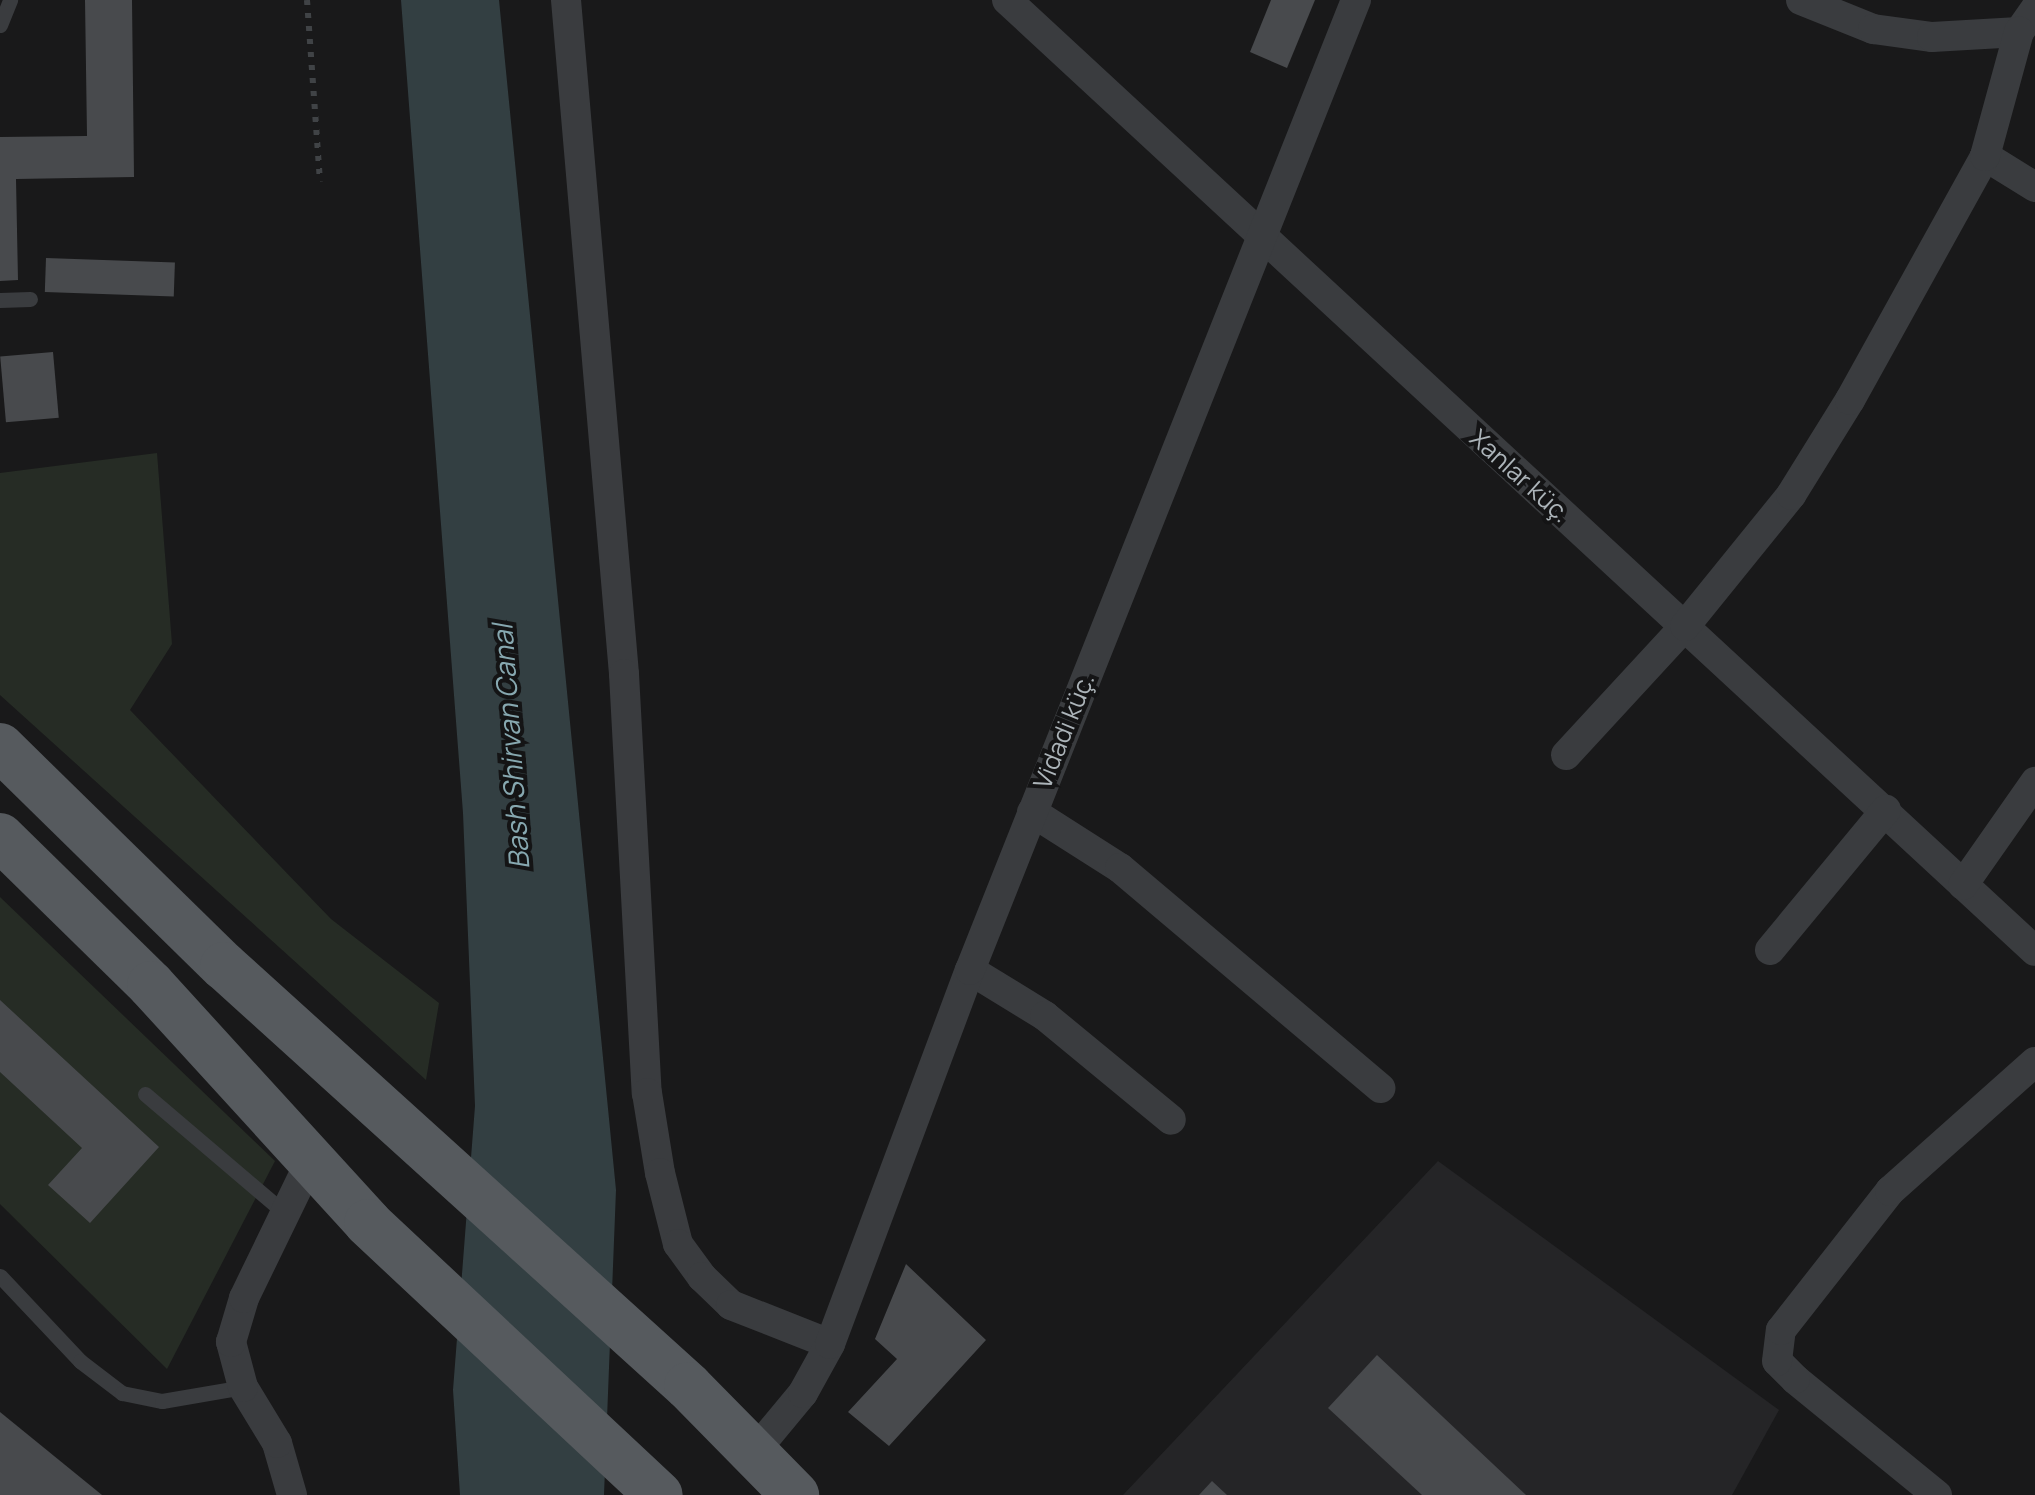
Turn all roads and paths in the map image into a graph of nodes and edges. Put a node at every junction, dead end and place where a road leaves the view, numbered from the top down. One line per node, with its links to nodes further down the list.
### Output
1 (10, 0): 8 (lane)
2 (307, 0): 10 (path)
3 (566, 0): 33 (street)
4 (1006, 0): 12 (street, Xanlar küç.)
5 (1356, 0): 12 (street, Vidadi küç.)
6 (1800, 0): 7 (street)
7 (2027, 21): 9 (street)
8 (0, 24)
9 (1985, 156): 11 (street); 15 (street)
10 (320, 182)
11 (2035, 187)
12 (1260, 240): 15 (street, Xanlar küç.); 20 (street, Vidadi küç.)
13 (30, 299): 14 (lane)
14 (0, 300)
15 (1685, 626): 17 (street); 19 (street, Xanlar küç.)
16 (0, 748): 35 (main road)
17 (1566, 755)
18 (2035, 782): 22 (street)
19 (1886, 810): 22 (street, Xanlar küç.); 23 (street)
20 (1032, 812): 25 (street, Vidadi küç.); 27 (street)
21 (0, 838): 30 (main road)
22 (1963, 885): 24 (street, Xanlar küç.)
23 (1770, 950)
24 (2035, 951)
25 (970, 970): 29 (street); 33 (street, Vidadi küç.)
26 (2035, 1062): 39 (street)
27 (1380, 1088)
28 (145, 1094): 31 (lane)
29 (1171, 1120)
30 (310, 1162): 31 (street); 37 (main road)
31 (286, 1213): 34 (street)
32 (0, 1276): 34 (lane)
33 (830, 1344): 35 (street, Vidadi küç.)
34 (243, 1387): 36 (street)
35 (755, 1451): 38 (main road)
36 (292, 1495)
37 (659, 1495)
38 (795, 1495)
39 (1936, 1495)

